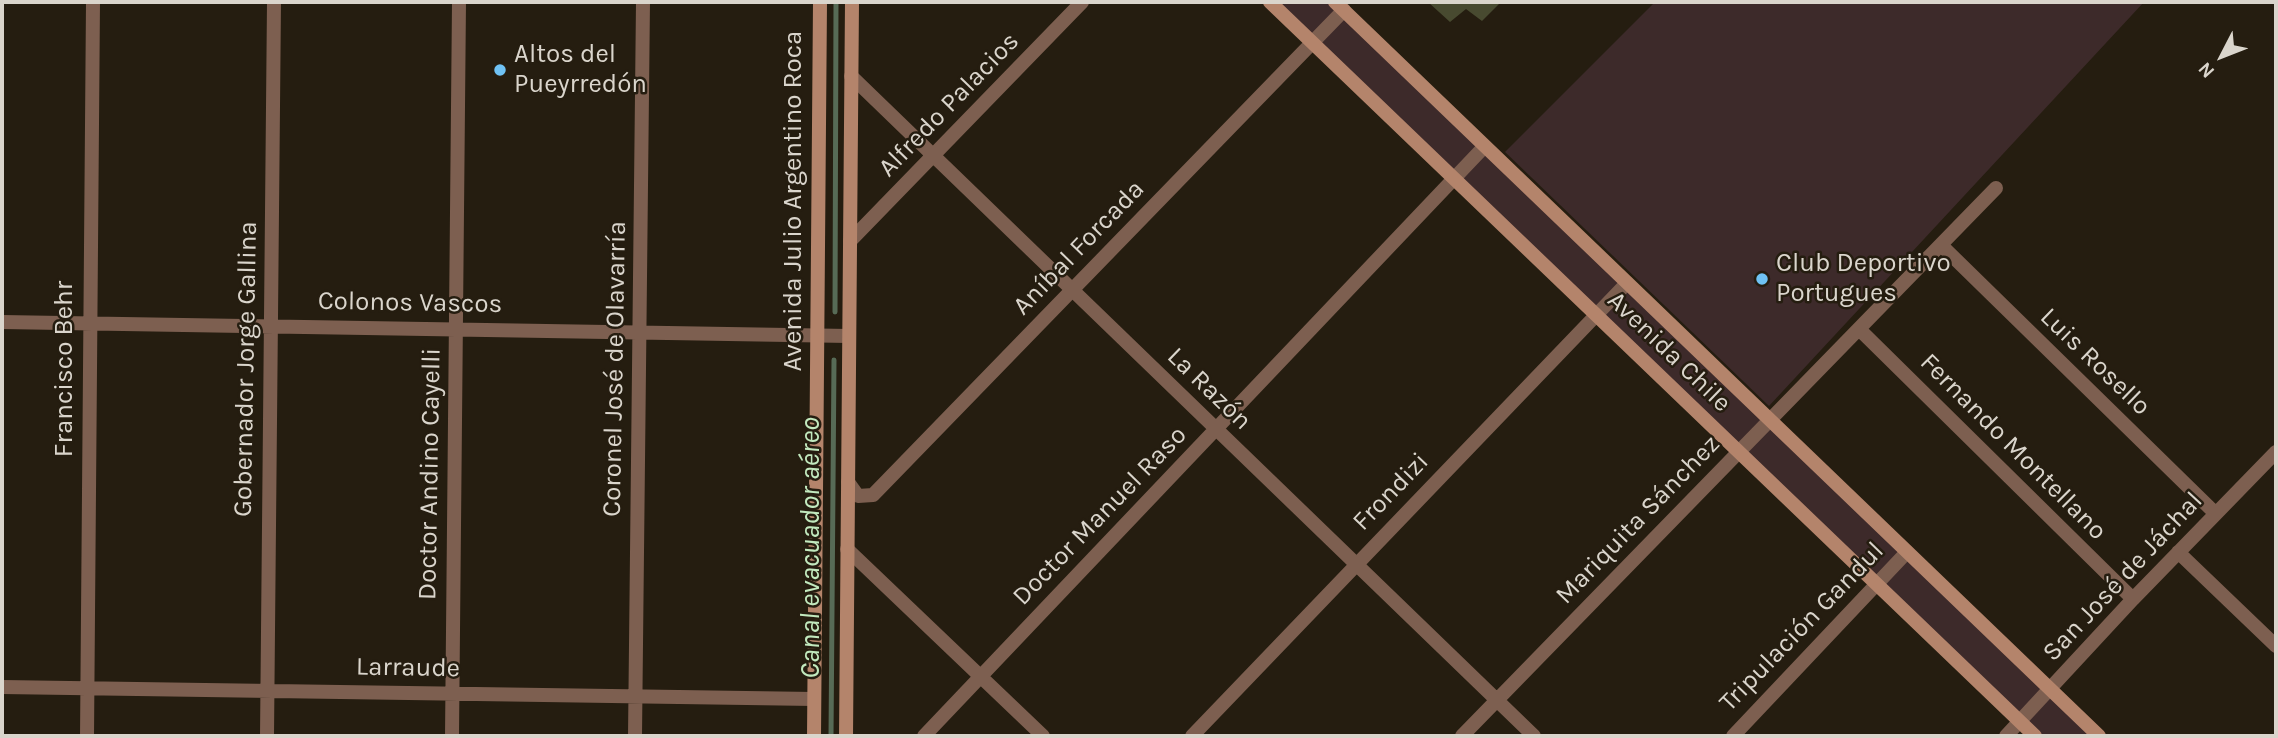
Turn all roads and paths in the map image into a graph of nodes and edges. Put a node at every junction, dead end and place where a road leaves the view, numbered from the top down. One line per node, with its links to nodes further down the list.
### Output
1 (93, 2): 22 (street, Francisco Behr)
2 (274, 2): 23 (street, Gobernador Jorge Gallina)
3 (459, 2): 24 (street, Doctor Andino Cayelli)
4 (643, 2): 26 (street, Coronel José de Olavarría)
5 (820, 2): 27 (main road, Avenida Julio Argentino Roca)
6 (852, 2): 11 (main road, Avenida Julio Argentino Roca)
7 (1082, 2): 13 (street, Alfredo Palacios)
8 (1269, 2): 10 (main road, Avenida Chile)
9 (1339, 6): 10 (street, Aníbal Forcada); 12 (main road, Avenida Chile)
10 (1312, 43): 14 (main road, Avenida Chile); 19 (street, Aníbal Forcada)
11 (851, 76): 13 (street, La Razón); 16 (main road, Avenida Julio Argentino Roca)
12 (1485, 147): 14 (street, Doctor Manuel Raso); 18 (main road, Avenida Chile)
13 (934, 156): 16 (street, Alfredo Palacios); 19 (street, La Razón)
14 (1454, 179): 20 (main road, Avenida Chile); 30 (street, Doctor Manuel Raso)
15 (1996, 188): 17 (street, Mariquita Sánchez)
16 (850, 241): 28 (main road, Avenida Julio Argentino Roca)
17 (1941, 245): 25 (street, Mariquita Sánchez); 34 (street, Luis Rosello)
18 (1627, 283): 20 (street, Frondizi); 29 (main road, Avenida Chile)
19 (1072, 291): 30 (street, La Razón); 33 (street, Aníbal Forcada)
20 (1596, 315): 32 (main road, Avenida Chile); 38 (street, Frondizi)
21 (2, 322): 22 (street, Colonos Vascos)
22 (90, 323): 23 (street, Colonos Vascos); 44 (street, Francisco Behr)
23 (271, 326): 24 (street, Colonos Vascos); 46 (street, Gobernador Jorge Gallina)
24 (456, 329): 26 (street, Colonos Vascos); 47 (street, Doctor Andino Cayelli)
25 (1860, 330): 29 (street, Mariquita Sánchez); 40 (street, Fernando Montellano)
26 (640, 331): 27 (street, Colonos Vascos); 48 (street, Coronel José de Olavarría)
27 (817, 335): 28 (street, Colonos Vascos); 49 (main road, Avenida Julio Argentino Roca)
28 (849, 336): 33 (main road, Avenida Julio Argentino Roca)
29 (1768, 421): 32 (street, Mariquita Sánchez); 36 (main road, Avenida Chile)
30 (1216, 429): 38 (street, La Razón); 42 (street, Doctor Manuel Raso)
31 (2276, 452): 34 (street, San José de Jáchal)
32 (1737, 453): 39 (main road, Avenida Chile); 50 (street, Mariquita Sánchez)
33 (848, 482): 35 (main road, Avenida Julio Argentino Roca)
34 (2215, 513): 37 (street, San José de Jáchal)
35 (847, 549): 42 (street); 57 (main road, Avenida Julio Argentino Roca)
36 (1907, 552): 39 (street, Tripulación Gandul); 45 (main road, Avenida Chile)
37 (2178, 552): 40 (street, San José de Jáchal); 41 (street)
38 (1356, 564): 50 (street, La Razón); 60 (street, Frondizi)
39 (1877, 584): 51 (main road, Avenida Chile); 63 (street, Tripulación Gandul)
40 (2133, 599): 45 (street, San José de Jáchal)
41 (2276, 646)
42 (981, 677): 58 (street, Doctor Manuel Raso); 59 (street)
43 (2, 687): 44 (street, Larraude)
44 (87, 688): 46 (street, Larraude); 52 (street, Francisco Behr)
45 (2051, 690): 51 (street, San José de Jáchal); 66 (main road, Avenida Chile)
46 (267, 691): 47 (street, Larraude); 53 (street, Gobernador Jorge Gallina)
47 (453, 694): 48 (street, Larraude); 54 (street, Doctor Andino Cayelli)
48 (636, 696): 49 (street, Larraude); 55 (street, Coronel José de Olavarría)
49 (814, 699): 56 (main road, Avenida Julio Argentino Roca)
50 (1496, 701): 61 (street, Mariquita Sánchez); 62 (street, La Razón)
51 (2020, 722): 64 (street, San José de Jáchal); 65 (main road, Avenida Chile)
52 (87, 736)
53 (267, 736)
54 (453, 736)
55 (635, 736)
56 (814, 736)
57 (846, 736)
58 (924, 736)
59 (1043, 736)
60 (1192, 736)
61 (1462, 736)
62 (1534, 736)
63 (1732, 736)
64 (2006, 736)
65 (2035, 736)
66 (2099, 736)

